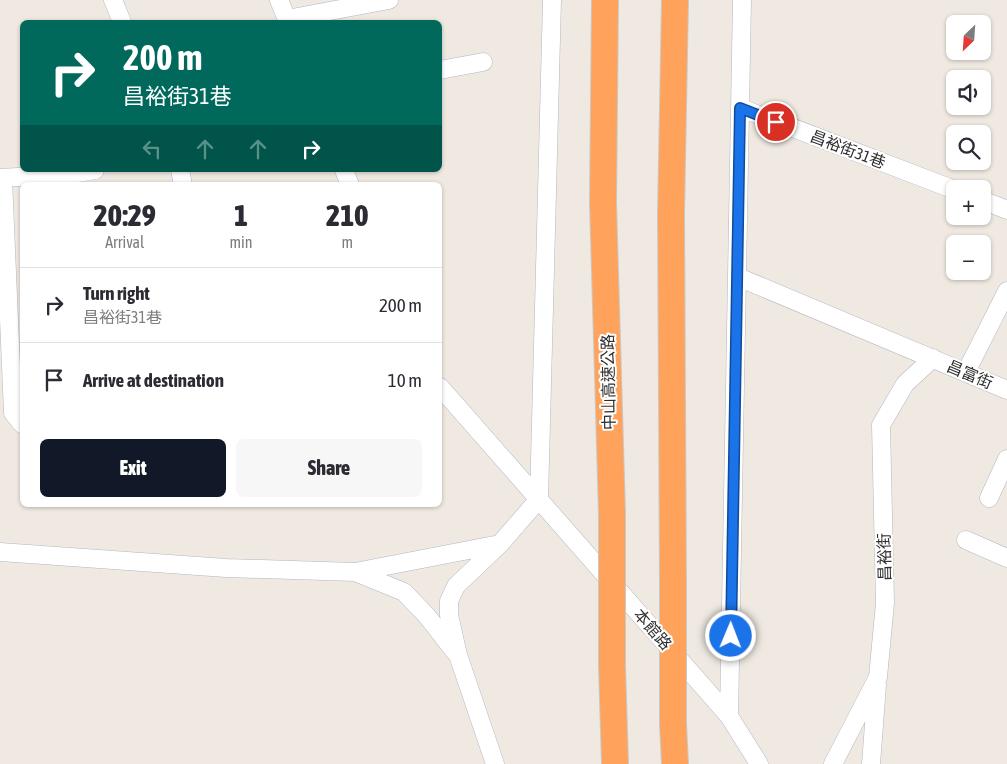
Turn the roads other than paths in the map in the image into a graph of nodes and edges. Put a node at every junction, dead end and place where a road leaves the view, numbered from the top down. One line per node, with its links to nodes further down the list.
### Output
1 (113, 0): 8 (street)
2 (279, 0): 9 (street)
3 (389, 0): 10 (street)
4 (552, 0): 29 (street)
5 (604, 0): 39 (highway, 中山高速公路, bridge)
6 (675, 0): 40 (highway, bridge)
7 (742, 0): 13 (street)
8 (121, 20)
9 (287, 20)
10 (292, 20)
11 (483, 62): 12 (street)
12 (442, 70)
13 (740, 108): 16 (street, 昌裕街31巷); 19 (street)
14 (83, 172): 15 (street)
15 (1, 178): 21 (street)
16 (946, 187)
17 (991, 204): 18 (street)
18 (1007, 210)
19 (738, 277): 22 (street, 昌富街); 37 (street)
20 (1007, 291): 23 (street)
21 (15, 298): 26 (street)
22 (933, 358): 23 (street, 昌富街); 36 (street, 昌裕街)
23 (966, 372): 25 (street, 昌富街)
24 (442, 389): 29 (street, 本館路)
25 (1007, 390)
26 (20, 422)
27 (1007, 459): 28 (street)
28 (989, 498)
29 (539, 499): 31 (street); 37 (street, 本館路)
30 (966, 540): 33 (street)
31 (500, 544): 34 (street); 35 (street)
32 (0, 552): 34 (street)
33 (1007, 558)
34 (355, 572): 35 (street)
35 (458, 656): 38 (street)
36 (878, 677): 42 (street, 昌裕街); 43 (street)
37 (729, 716): 41 (street, 本館路)
38 (495, 764)
39 (615, 764)
40 (675, 764)
41 (759, 764)
42 (833, 764)
43 (872, 764)

